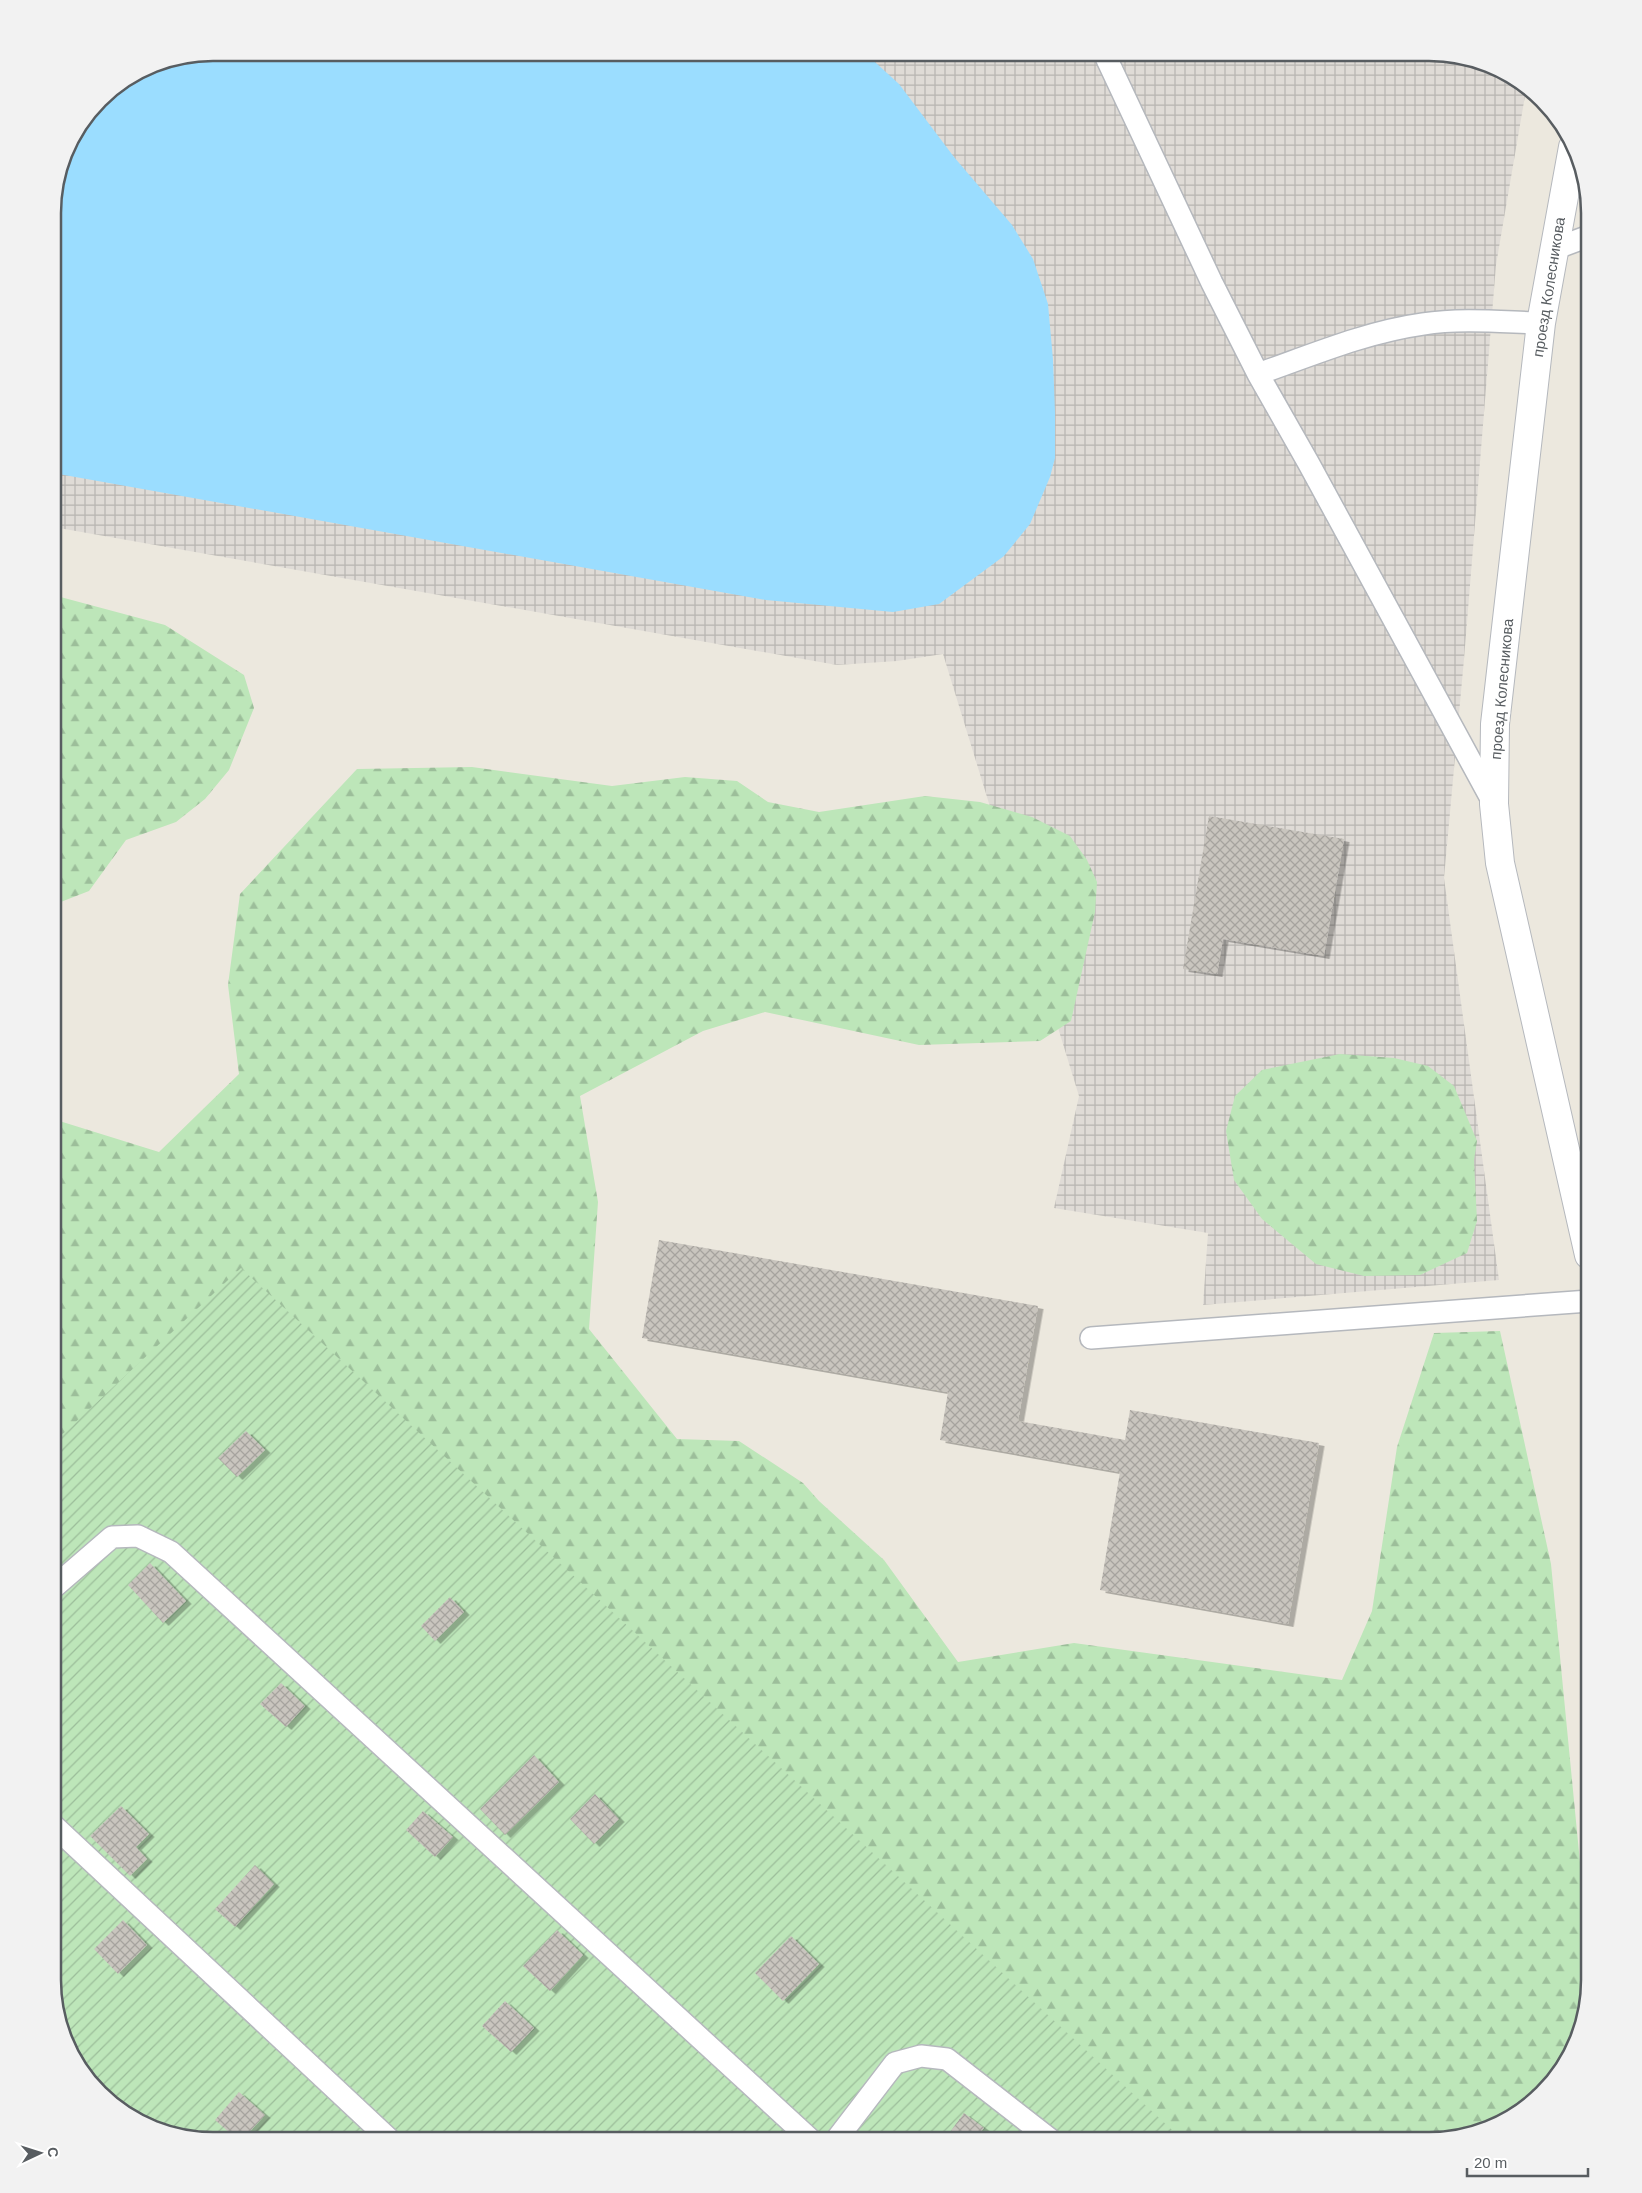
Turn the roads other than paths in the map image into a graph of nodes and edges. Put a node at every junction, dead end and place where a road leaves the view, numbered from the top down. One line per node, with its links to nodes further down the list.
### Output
1 (1108, 62): 6 (lane)
2 (1571, 159): 4 (street, проезд Колесникова)
3 (1581, 239): 4 (lane)
4 (1554, 249): 5 (street, проезд Колесникова)
5 (1541, 323): 6 (lane); 7 (street, проезд Колесникова)
6 (1258, 374): 7 (lane)
7 (1494, 804): 8 (street, проезд Колесникова)
8 (1581, 1216)
9 (1581, 1302): 10 (lane)
10 (1091, 1338)
11 (61, 1581): 14 (lane)
12 (61, 1832): 13 (lane)
13 (381, 2132)
14 (802, 2132)
15 (842, 2132): 16 (lane)
16 (1041, 2132)

